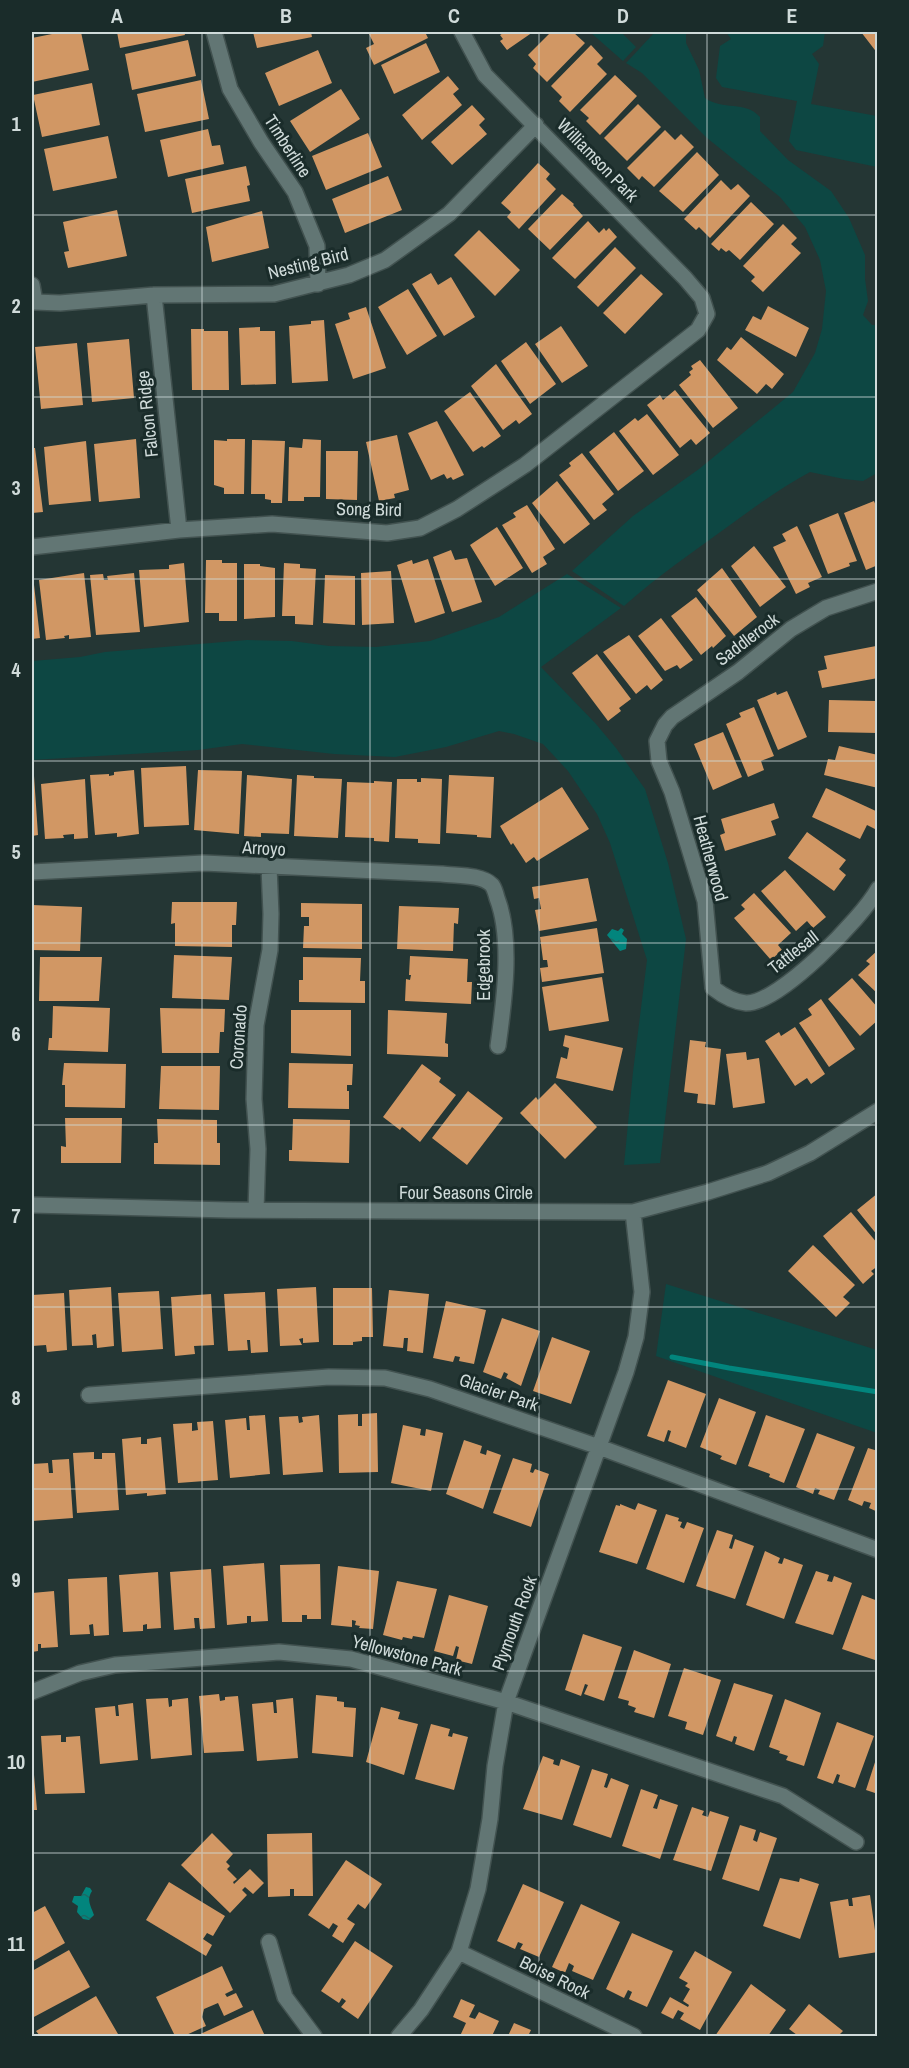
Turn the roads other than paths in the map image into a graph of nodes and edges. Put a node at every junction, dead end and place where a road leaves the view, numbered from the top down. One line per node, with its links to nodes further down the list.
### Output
1 (213, 32): 4 (street, Timberline)
2 (462, 32): 3 (street, Williamson Park)
3 (536, 125): 4 (street, Nesting Bird); 7 (street, Williamson Park)
4 (318, 284): 6 (street, Nesting Bird)
5 (32, 285): 6 (street, Nesting Bird)
6 (154, 295): 8 (street, Falcon Ridge)
7 (707, 314): 8 (street, Song Bird)
8 (179, 530): 9 (street, Song Bird)
9 (32, 547)
10 (878, 591): 11 (street, Saddlerock)
11 (657, 741): 16 (street, Heatherwood)
12 (269, 867): 13 (street, Arroyo); 14 (street, Arroyo); 20 (street, Coronado)
13 (32, 872)
14 (492, 886): 17 (street, Edgebrook)
15 (875, 898): 16 (street, Tattlesall)
16 (713, 988)
17 (498, 1046)
18 (878, 1112): 21 (street, Four Seasons Circle)
19 (32, 1205): 20 (street, Four Seasons Circle)
20 (256, 1210): 21 (street, Four Seasons Circle)
21 (633, 1212): 23 (street, Plymouth Rock)
22 (89, 1395): 23 (street, Glacier Park)
23 (599, 1447): 24 (street, Glacier Park); 26 (street, Plymouth Rock)
24 (878, 1550)
25 (32, 1692): 26 (street, Yellowstone Park)
26 (506, 1702): 27 (street, Yellowstone Park); 29 (street, Plymouth Rock)
27 (856, 1842)
28 (269, 1942): 30 (street)
29 (459, 1952): 31 (street, Plymouth Rock); 32 (street, Boise Rock)
30 (314, 2037)
31 (399, 2037)
32 (634, 2037)

